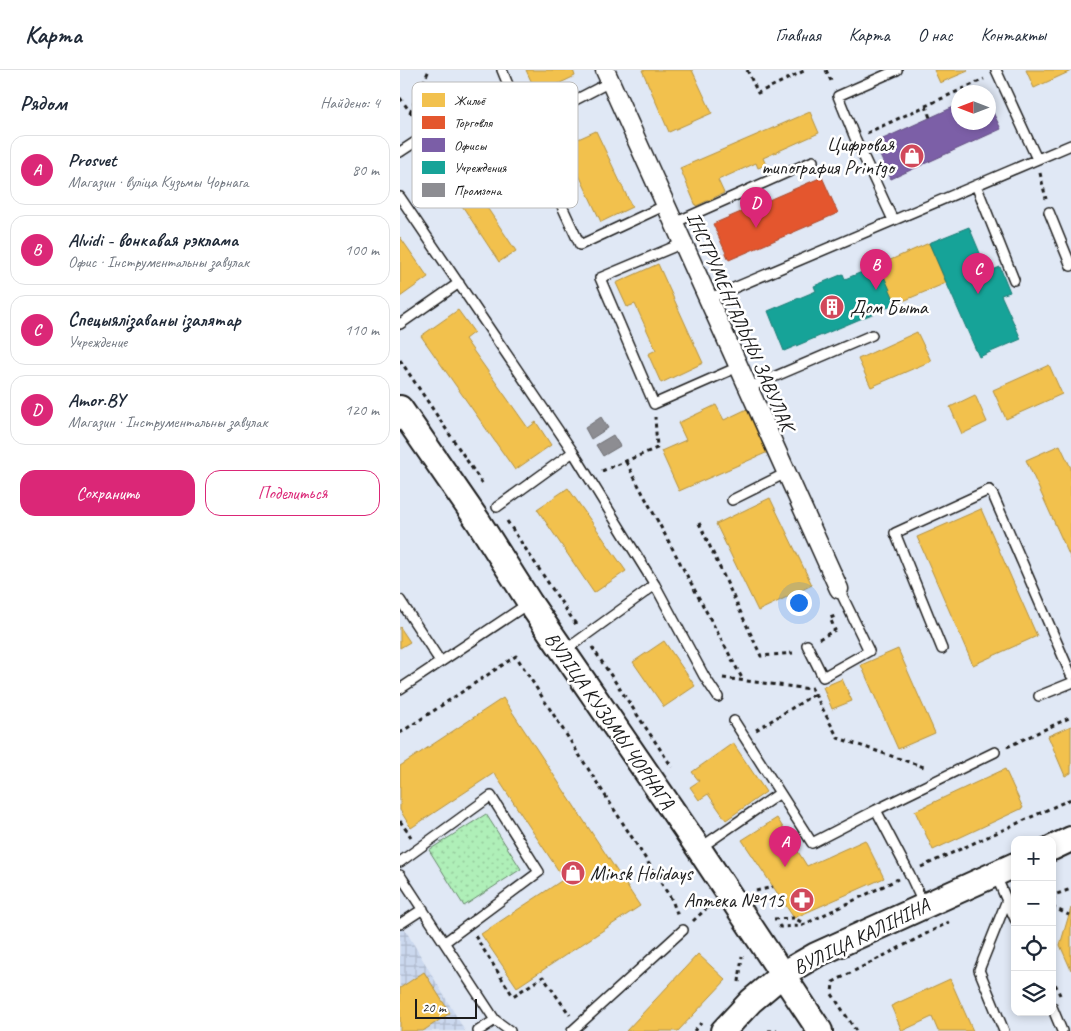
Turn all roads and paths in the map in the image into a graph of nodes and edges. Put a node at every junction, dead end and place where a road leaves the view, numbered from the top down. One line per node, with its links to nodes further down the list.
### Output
1 (429, 70): 8 (path)
2 (502, 70): 9 (lane)
3 (747, 70): 4 (path)
4 (806, 70)
5 (897, 70): 17 (lane)
6 (996, 72): 12 (path); 21 (lane)
7 (607, 76): 10 (lane); 25 (street, ІНСТРУМЕНТАЛЬНЫ ЗАВУЛАК)
8 (424, 82)
9 (507, 82)
10 (578, 94)
11 (400, 98): 14 (path)
12 (926, 106): 16 (path); 17 (path)
13 (412, 108): 14 (path)
14 (410, 112): 15 (path)
15 (412, 114)
16 (930, 118)
17 (855, 138): 28 (lane)
18 (412, 144): 20 (lane)
19 (1071, 145): 21 (lane)
20 (400, 152)
21 (1036, 159): 23 (lane); 27 (path)
22 (813, 161): 29 (lane)
23 (976, 185): 28 (lane); 32 (lane)
24 (400, 197): 33 (lane)
25 (666, 205): 26 (lane); 29 (street, ІНСТРУМЕНТАЛЬНЫ ЗАВУЛАК)
26 (563, 208)
27 (1049, 212): 31 (lane)
28 (893, 220): 34 (lane)
29 (674, 223): 30 (street, ІНСТРУМЕНТАЛЬНЫ ЗАВУЛАК)
30 (683, 243): 34 (street, ІНСТРУМЕНТАЛЬНЫ ЗАВУЛАК); 40 (lane)
31 (1071, 266)
32 (1014, 280)
33 (459, 283): 35 (lane); 42 (lane)
34 (708, 299): 38 (street, ІНСТРУМЕНТАЛЬНЫ ЗАВУЛАК)
35 (400, 324)
36 (872, 335): 39 (lane)
37 (400, 360): 47 (path)
38 (738, 367): 39 (street, ІНСТРУМЕНТАЛЬНЫ ЗАВУЛАК); 40 (lane)
39 (748, 388): 44 (street, ІНСТРУМЕНТАЛЬНЫ ЗАВУЛАК)
40 (654, 404): 43 (path)
41 (400, 408): 52 (main road, ВУЛІЦА КУЗЬМЫ ЧОРНАГА)
42 (573, 452): 45 (lane); 47 (lane)
43 (626, 462): 45 (path); 63 (path)
44 (786, 473): 46 (lane); 50 (street, ІНСТРУМЕНТАЛЬНЫ ЗАВУЛАК)
45 (588, 476): 49 (lane)
46 (732, 500)
47 (498, 507): 54 (path)
48 (699, 523): 58 (path)
49 (655, 585): 54 (lane); 62 (lane)
50 (839, 589): 55 (lane)
51 (400, 600): 60 (lane)
52 (530, 603): 57 (main road, ВУЛІЦА КУЗЬМЫ ЧОРНАГА); 60 (lane)
53 (837, 615): 55 (path)
54 (585, 637): 57 (lane); 76 (path)
55 (807, 645): 58 (path)
56 (942, 649): 61 (lane)
57 (564, 652): 83 (main road, ВУЛІЦА КУЗЬМЫ ЧОРНАГА)
58 (793, 653): 59 (path)
59 (797, 660)
60 (440, 661): 66 (lane)
61 (1071, 675)
62 (704, 676): 63 (path); 70 (lane)
63 (743, 680): 67 (path)
64 (808, 681): 67 (path)
65 (1071, 684): 69 (lane)
66 (400, 689)
67 (812, 689): 68 (path)
68 (815, 694): 74 (path); 77 (path)
69 (1039, 696)
70 (718, 697)
71 (1071, 717): 75 (path)
72 (734, 721): 74 (lane)
73 (400, 733): 92 (path)
74 (744, 737): 78 (lane)
75 (995, 752): 77 (lane)
76 (674, 769)
77 (946, 775): 80 (lane)
78 (780, 793): 80 (lane); 83 (lane)
79 (1071, 799): 86 (path)
80 (876, 810): 86 (lane)
81 (1071, 839): 82 (main road)
82 (1056, 846)
83 (699, 849): 107 (main road, ВУЛІЦА КУЗЬМЫ ЧОРНАГА)
84 (400, 862): 104 (lane)
85 (1005, 869): 93 (lane); 94 (main road, ВУЛІЦА КАЛІНІНА)
86 (909, 873): 94 (lane); 103 (path)
87 (400, 875): 95 (lane)
88 (773, 887): 91 (path)
89 (1071, 889): 90 (path)
90 (1056, 895)
91 (760, 898)
92 (672, 900)
93 (1007, 900): 97 (lane); 119 (lane)
94 (924, 906): 107 (main road, ВУЛІЦА КАЛІНІНА)
95 (423, 909): 102 (lane); 106 (lane)
96 (1056, 909): 99 (path)
97 (1011, 910)
98 (770, 912): 100 (path)
99 (1069, 915)
100 (774, 919): 103 (path); 103 (path)
101 (952, 920): 118 (path)
102 (400, 924)
103 (805, 924)
104 (468, 925): 106 (lane); 108 (path)
105 (683, 930): 113 (lane)
106 (444, 942): 110 (lane)
107 (783, 974): 114 (main road, ВУЛІЦА КАЛІНІНА); 117 (main road, ВУЛІЦА КУЗЬМЫ ЧОРНАГА)
108 (562, 1003)
109 (1056, 1016): 120 (lane)
110 (495, 1020): 111 (lane); 112 (lane)
111 (478, 1031)
112 (510, 1031)
113 (572, 1031)
114 (723, 1031)
115 (768, 1031): 116 (path)
116 (777, 1031)
117 (820, 1031)
118 (856, 1031)
119 (1004, 1031)
120 (1062, 1031)

